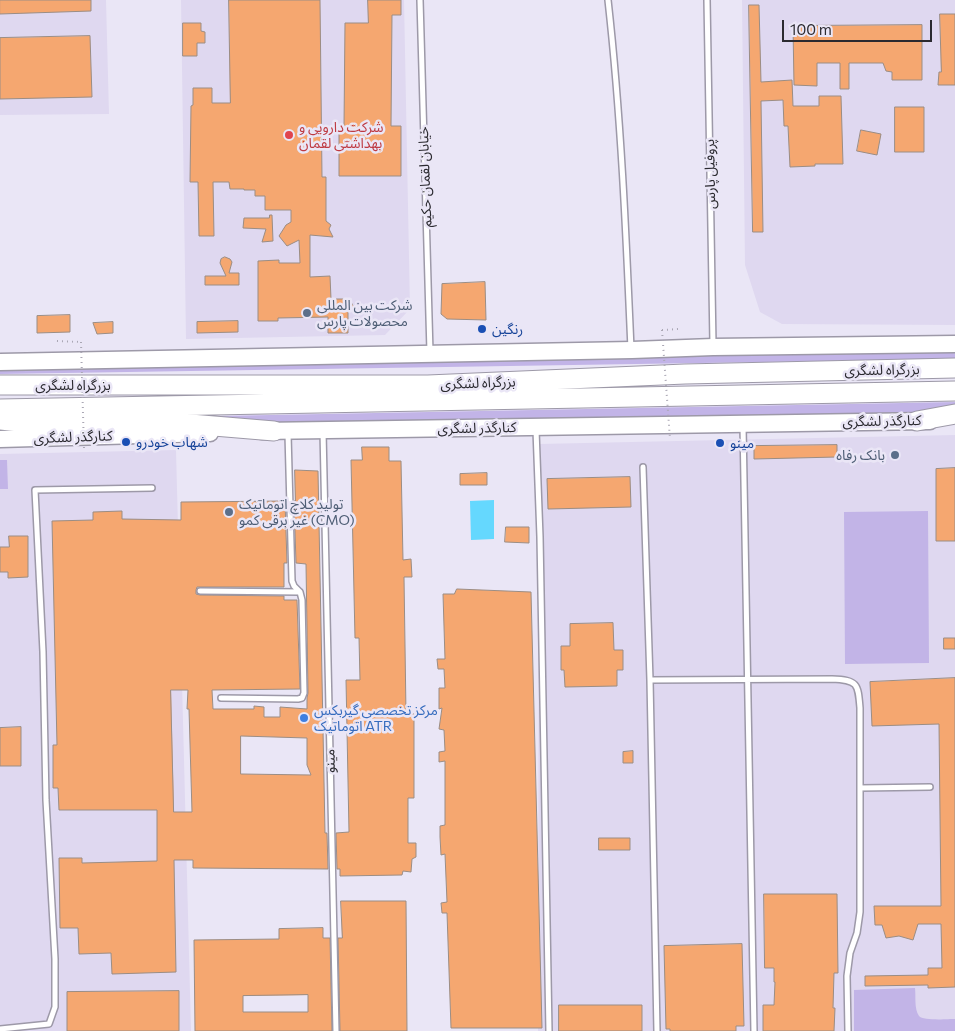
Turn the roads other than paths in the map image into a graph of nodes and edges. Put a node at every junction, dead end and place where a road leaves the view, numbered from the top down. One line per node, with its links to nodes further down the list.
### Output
1 (420, 0): 7 (lane, خیابان لقمان حکیم)
2 (608, 0): 6 (lane)
3 (707, 0): 5 (lane, پروفیل پارس)
4 (955, 344): 5 (main road)
5 (713, 348): 6 (main road)
6 (632, 350): 7 (main road)
7 (430, 354): 8 (main road)
8 (0, 362)
9 (955, 368): 10 (highway, بزرگراه لشگری)
10 (0, 385)
11 (955, 391): 12 (highway, بزرگراه لشگری)
12 (0, 409)
13 (955, 414): 15 (highway)
14 (0, 420): 19 (highway)
15 (917, 421): 16 (main road, کنارگذر لشگری); 17 (main road, کنارگذر لشگری)
16 (955, 421)
17 (743, 423): 18 (main road, کنارگذر لشگری); 27 (lane)
18 (536, 427): 20 (main road, کنارگذر لشگری); 33 (lane)
19 (281, 431): 20 (main road, کنارگذر لشگری); 21 (main road, کنارگذر لشگری); 25 (lane)
20 (323, 431): 32 (lane, مینو)
21 (0, 439)
22 (643, 468): 26 (lane)
23 (152, 488): 31 (lane)
24 (200, 591): 25 (lane)
25 (300, 592): 28 (lane)
26 (650, 680): 27 (lane); 34 (lane)
27 (747, 680): 30 (lane); 35 (lane)
28 (222, 698)
29 (930, 787): 30 (lane)
30 (860, 788): 36 (lane)
31 (0, 1029)
32 (336, 1031)
33 (549, 1031)
34 (657, 1031)
35 (754, 1031)
36 (848, 1031)

